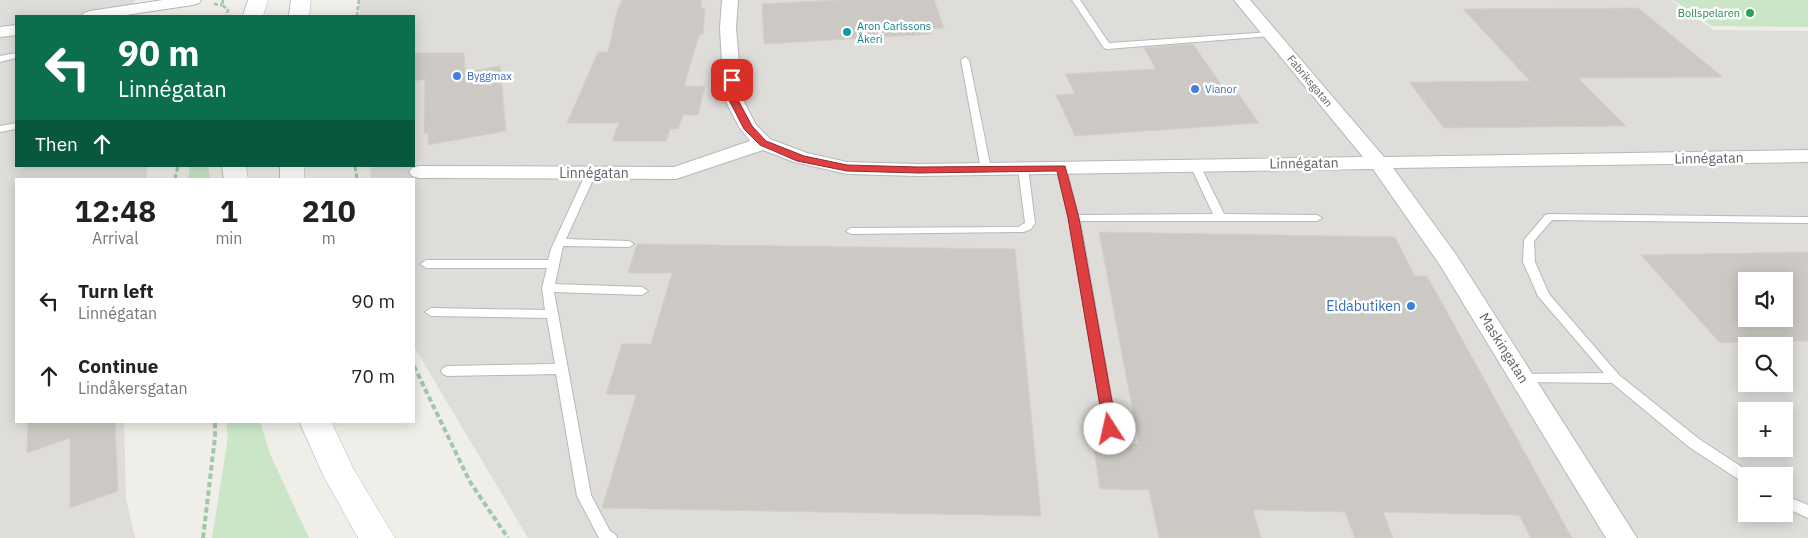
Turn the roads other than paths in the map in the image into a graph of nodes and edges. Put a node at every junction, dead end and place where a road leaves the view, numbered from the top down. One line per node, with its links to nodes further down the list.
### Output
1 (165, 0): 8 (street)
2 (193, 0): 8 (street)
3 (258, 0): 10 (main road)
4 (301, 0): 11 (main road)
5 (730, 0): 20 (street)
6 (1076, 0): 14 (lane)
7 (1242, 0): 14 (street, Fabriksgatan)
8 (140, 7): 9 (street)
9 (96, 15)
10 (253, 15)
11 (299, 15)
12 (15, 30): 13 (street)
13 (0, 32)
14 (1271, 34): 22 (street, Fabriksgatan)
15 (15, 56): 16 (lane)
16 (0, 59)
17 (965, 60): 26 (lane)
18 (15, 126): 19 (lane)
19 (0, 129)
20 (763, 143): 26 (street, Linnégatan); 28 (street, Linnégatan)
21 (1808, 156): 22 (street, Linnégatan)
22 (1378, 162): 23 (street, Linnégatan); 45 (street, Maskingatan)
23 (1195, 165): 25 (street, Linnégatan); 29 (lane)
24 (1023, 168): 25 (street, Linnégatan); 26 (street, Linnégatan); 33 (lane)
25 (1061, 168): 30 (lane)
26 (986, 169)
27 (419, 172): 28 (street, Linnégatan)
28 (591, 174): 34 (lane)
29 (1220, 217): 30 (lane); 31 (lane)
30 (1074, 218): 48 (lane)
31 (1317, 218)
32 (1808, 220): 44 (lane)
33 (851, 231)
34 (560, 242): 35 (lane); 37 (lane)
35 (629, 244)
36 (426, 264): 37 (lane)
37 (553, 264): 38 (lane)
38 (548, 288): 39 (lane); 41 (lane)
39 (642, 291)
40 (431, 312): 41 (lane)
41 (552, 314): 42 (lane)
42 (561, 367): 43 (lane); 54 (lane)
43 (447, 371)
44 (1615, 378): 45 (lane); 49 (lane)
45 (1524, 379): 55 (street, Maskingatan)
46 (316, 423): 50 (main road)
47 (330, 423): 50 (main road)
48 (1110, 429)
49 (1738, 472)
50 (340, 475): 53 (main road)
51 (1793, 505): 52 (lane)
52 (1808, 512)
53 (377, 538)
54 (610, 538)
55 (1622, 538)

